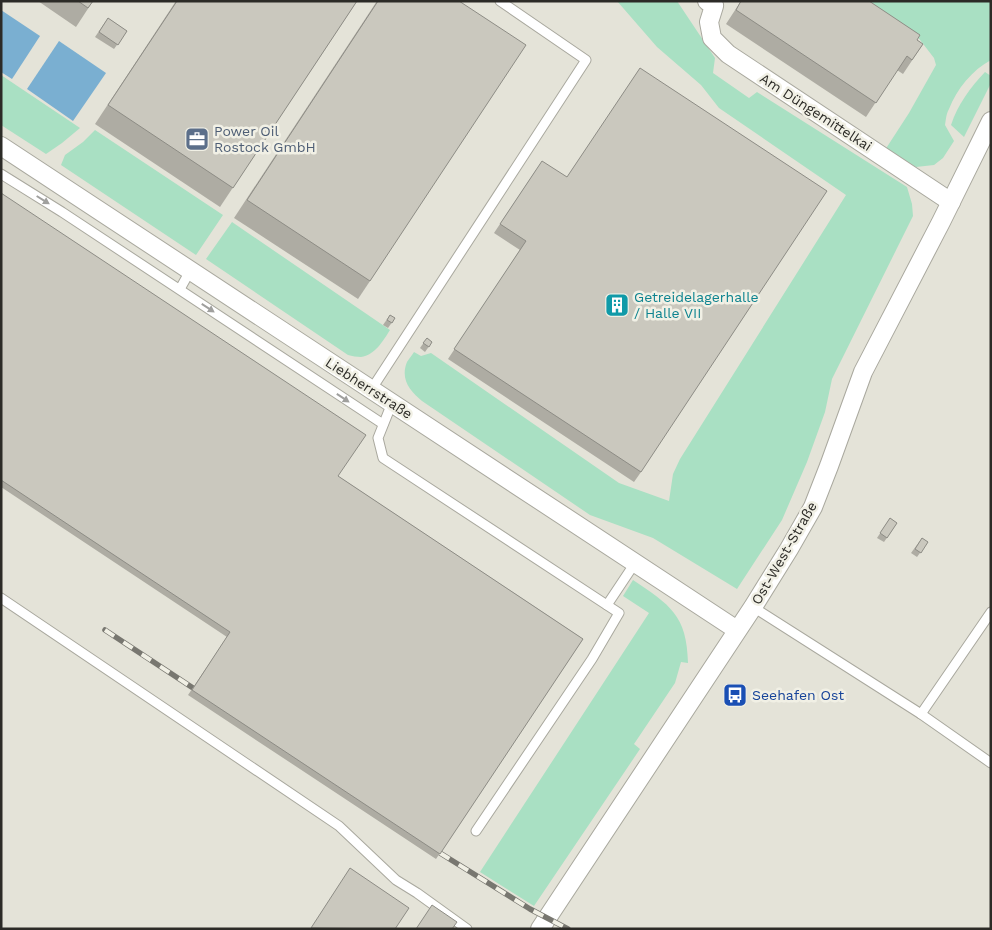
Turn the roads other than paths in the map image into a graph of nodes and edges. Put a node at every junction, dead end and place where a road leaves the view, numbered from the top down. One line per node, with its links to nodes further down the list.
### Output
1 (500, 1): 9 (lane)
2 (713, 3): 6 (street, Am Düngemittelkai)
3 (991, 122): 6 (street, Ost-West-Straße)
4 (1, 146): 7 (street, Liebherrstraße)
5 (1, 174): 8 (lane, one-way to 8)
6 (951, 202): 15 (street, Ost-West-Straße)
7 (190, 271): 8 (lane); 9 (street, Liebherrstraße)
8 (180, 290): 11 (lane, one-way to 11)
9 (371, 390): 10 (street, Liebherrstraße)
10 (392, 403): 11 (lane); 12 (street, Liebherrstraße)
11 (383, 424): 14 (lane)
12 (635, 563): 14 (lane); 17 (street, Liebherrstraße)
13 (1, 598): 21 (lane)
14 (607, 605): 20 (lane)
15 (753, 606): 17 (street, Ost-West-Straße); 18 (lane)
16 (991, 612): 18 (lane)
17 (738, 630): 22 (street, Ost-West-Straße)
18 (922, 714): 19 (lane)
19 (991, 763)
20 (476, 831)
21 (467, 929)
22 (540, 929)

